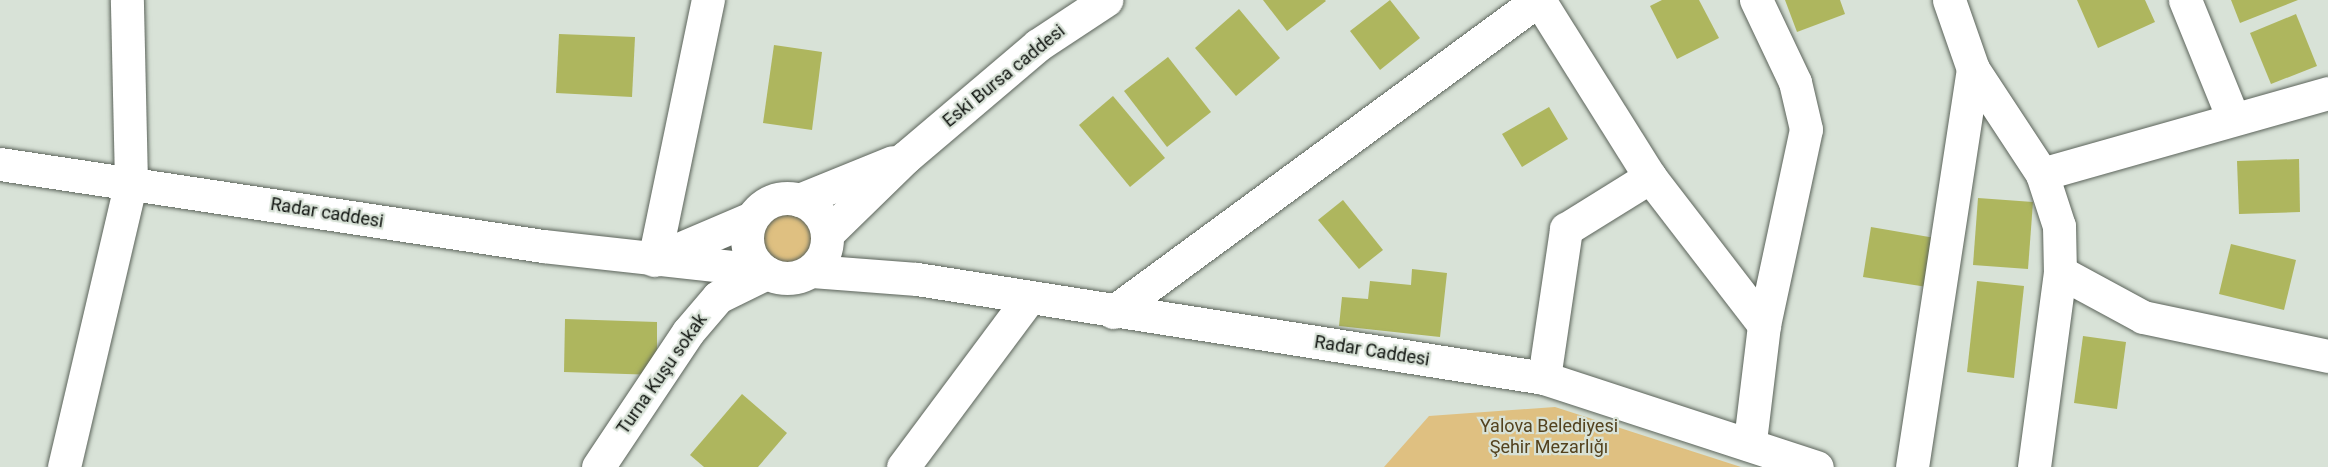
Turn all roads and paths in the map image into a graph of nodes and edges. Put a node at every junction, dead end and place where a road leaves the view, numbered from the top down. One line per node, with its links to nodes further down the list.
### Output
1 (127, 0): 15 (street)
2 (708, 0): 19 (street)
3 (1106, 0): 11 (street, Eski Bursa caddesi)
4 (1538, 0): 14 (street); 25 (street)
5 (1756, 0): 26 (street)
6 (1949, 0): 8 (street)
7 (2185, 0): 10 (street)
8 (1973, 69): 13 (street); 34 (street)
9 (2328, 93): 10 (street)
10 (2233, 118): 13 (street)
11 (906, 157): 16 (street, Eski Bursa caddesi); 18 (street, Eski Bursa caddesi)
12 (0, 164): 15 (street, Radar caddesi)
13 (2042, 174): 22 (street)
14 (1650, 177): 26 (street); 28 (street)
15 (131, 182): 19 (street, Radar caddesi); 30 (street)
16 (799, 200): 17 (street); 18 (street)
17 (752, 218): 19 (street); 20 (street)
18 (827, 236): 21 (street); 23 (street, Radar Caddesi)
19 (654, 260): 20 (street, Radar caddesi)
20 (764, 271): 21 (street); 31 (street, Turna Kuşu sokak)
21 (812, 271): 23 (street, Radar Caddesi)
22 (2060, 272): 27 (street); 35 (street)
23 (917, 279): 24 (street, Radar Caddesi)
24 (1028, 299): 25 (street, Radar Caddesi); 32 (street)
25 (1113, 312): 28 (street, Radar Caddesi)
26 (1764, 325): 29 (street)
27 (2328, 356)
28 (1544, 378): 29 (street, Radar Caddesi)
29 (1750, 441): 33 (street, Radar Caddesi)
30 (64, 467)
31 (598, 467)
32 (903, 467)
33 (1817, 467)
34 (1912, 467)
35 (2034, 467)

